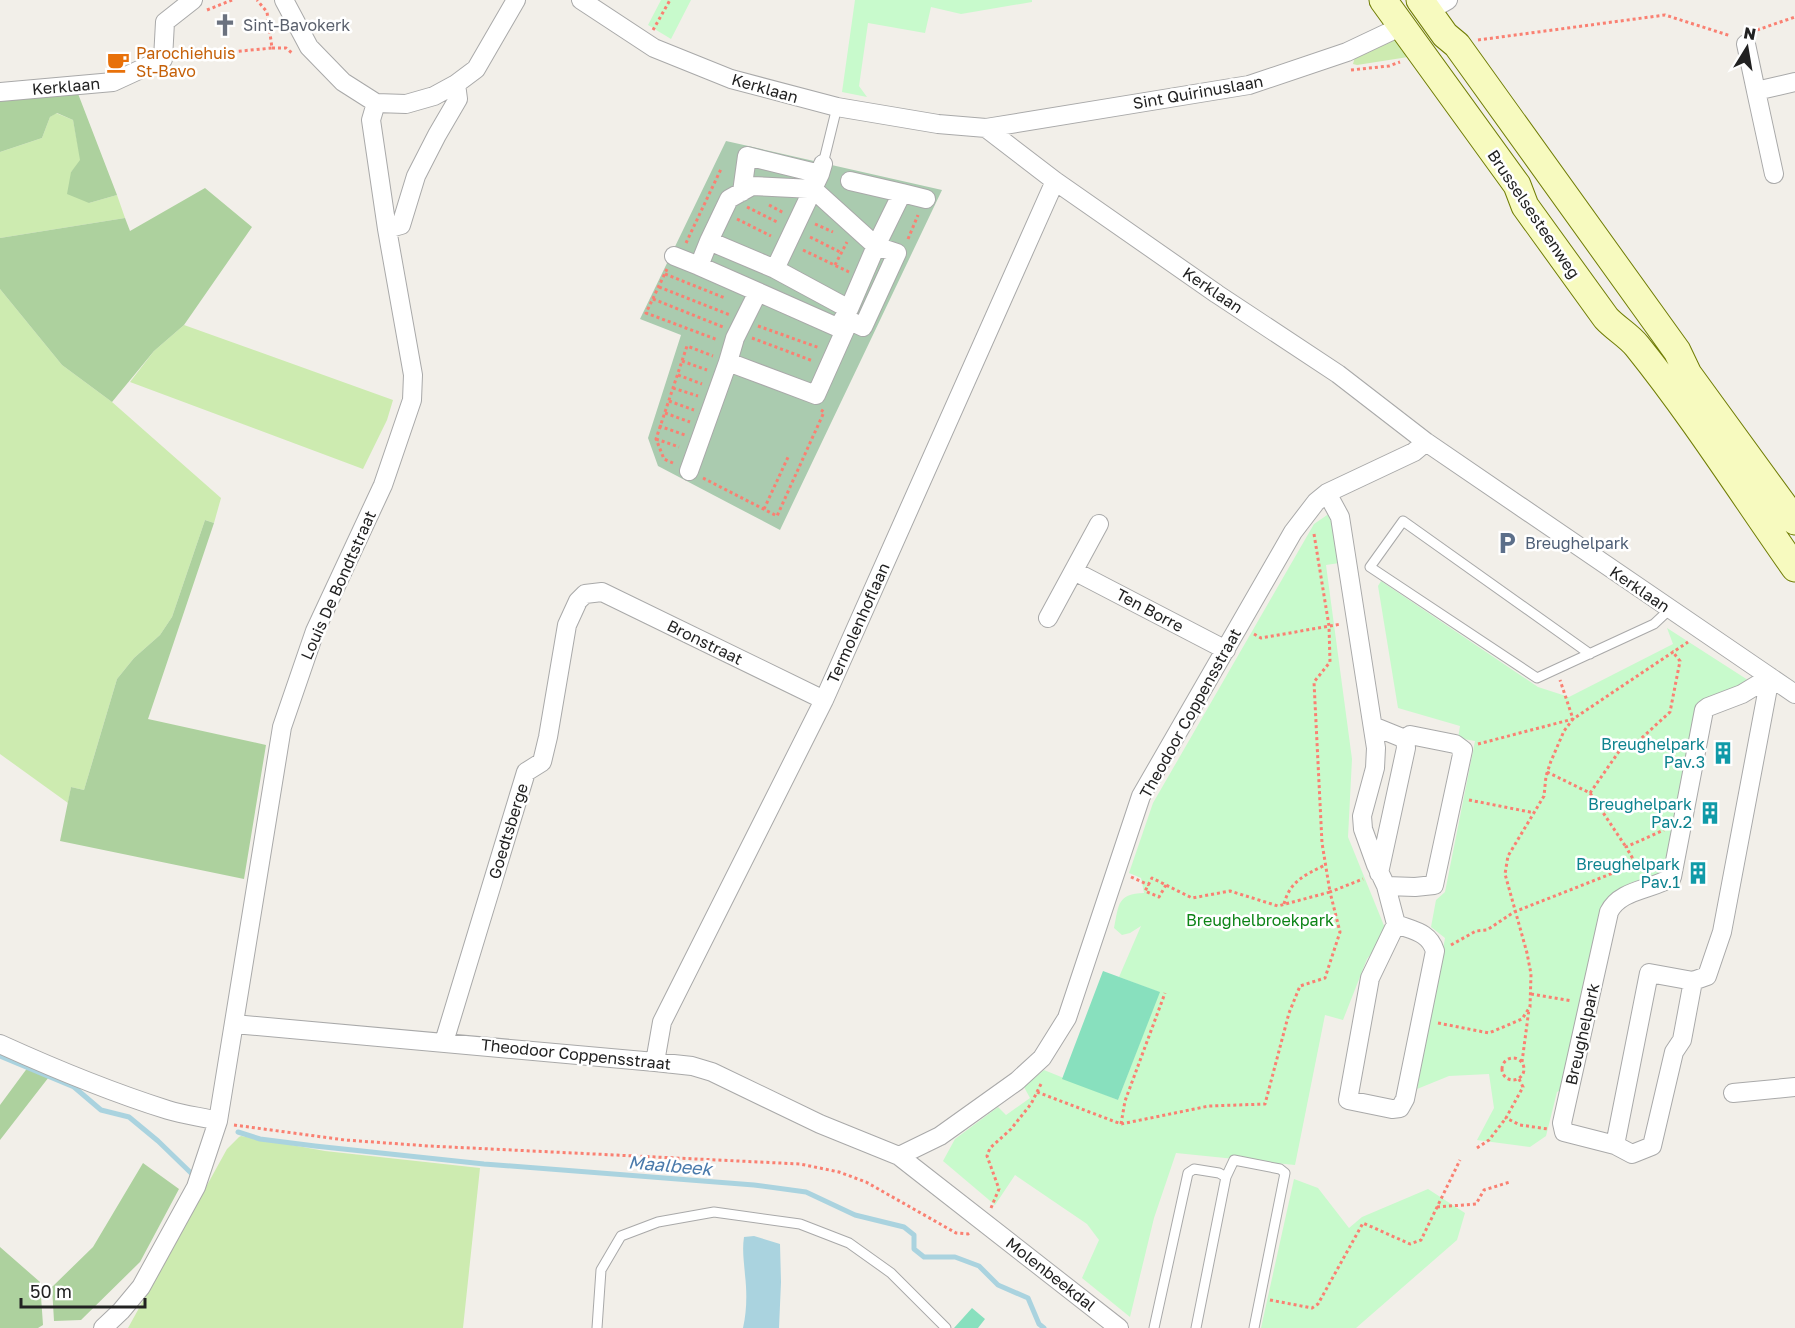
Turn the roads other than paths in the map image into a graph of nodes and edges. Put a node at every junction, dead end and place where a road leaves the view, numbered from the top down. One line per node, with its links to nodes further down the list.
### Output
1 (193, 0): 12 (street, Kerklaan)
2 (284, 0): 13 (street)
3 (516, 0): 10 (street)
4 (582, 0): 14 (street, Kerklaan)
5 (1383, 0): 7 (street, Brusselsesteenweg)
6 (1432, 4): 34 (street, Brusselsesteenweg)
7 (1402, 26): 15 (street, Sint Quirinuslaan); 36 (street, Brusselsesteenweg)
8 (1746, 38): 11 (street)
9 (1795, 82): 11 (street)
10 (456, 84): 13 (street); 23 (street)
11 (1756, 91): 16 (street)
12 (0, 92)
13 (375, 103): 23 (street, Louis De Bondtstraat)
14 (837, 107): 15 (street, Kerklaan); 17 (lane)
15 (986, 128): 19 (street, Kerklaan)
16 (1774, 174)
17 (819, 176): 21 (street); 21 (street); 25 (street); 28 (street)
18 (850, 180): 20 (street)
19 (1055, 181): 31 (street, Kerklaan); 45 (street, Termolenhoflaan)
20 (902, 193): 22 (street); 25 (street)
21 (740, 198): 24 (street)
22 (926, 199)
23 (387, 229): 51 (street, Louis De Bondtstraat)
24 (709, 241): 27 (street); 28 (street)
25 (876, 246): 29 (street); 29 (street)
26 (676, 257): 27 (street)
27 (699, 266): 30 (street)
28 (775, 269): 29 (street)
29 (844, 318): 30 (street); 30 (street)
30 (742, 327): 32 (street)
31 (1426, 442): 33 (street, Theodoor Coppensstraat); 39 (street, Kerklaan)
32 (689, 471)
33 (1327, 493): 41 (street, Theodoor Coppensstraat); 46 (street)
34 (1795, 521)
35 (1099, 524): 37 (street)
36 (1795, 568)
37 (1074, 571): 40 (street); 41 (street, Ten Borre)
38 (585, 594): 45 (street, Bronstraat); 52 (street, Goedtsberge)
39 (1670, 609): 42 (lane); 43 (street, Kerklaan)
40 (1048, 618)
41 (1226, 650): 59 (street, Theodoor Coppensstraat)
42 (1590, 654): 42 (lane)
43 (1770, 677): 44 (street, Kerklaan); 50 (street); 58 (street, Breughelpark)
44 (1795, 694)
45 (824, 700): 54 (street, Termolenhoflaan)
46 (1373, 726): 47 (street); 48 (street)
47 (1405, 739): 48 (street); 48 (street)
48 (1383, 879): 49 (street)
49 (1396, 924): 49 (street)
50 (1693, 981): 58 (street); 58 (street)
51 (234, 1024): 52 (street, Theodoor Coppensstraat); 57 (street, Louis De Bondtstraat)
52 (444, 1042): 54 (street, Theodoor Coppensstraat)
53 (0, 1044): 57 (street)
54 (655, 1062): 59 (street, Theodoor Coppensstraat)
55 (1795, 1087): 56 (street)
56 (1733, 1093)
57 (218, 1121): 62 (street, Louis De Bondtstraat)
58 (1615, 1145)
59 (899, 1156): 61 (street, Theodoor Coppensstraat)
60 (1226, 1177): 66 (lane); 67 (lane); 68 (lane)
61 (983, 1220): 65 (street, Molenbeekdal)
62 (103, 1328)
63 (597, 1328): 64 (lane)
64 (946, 1328)
65 (1119, 1328)
66 (1154, 1328)
67 (1196, 1328)
68 (1254, 1328)

